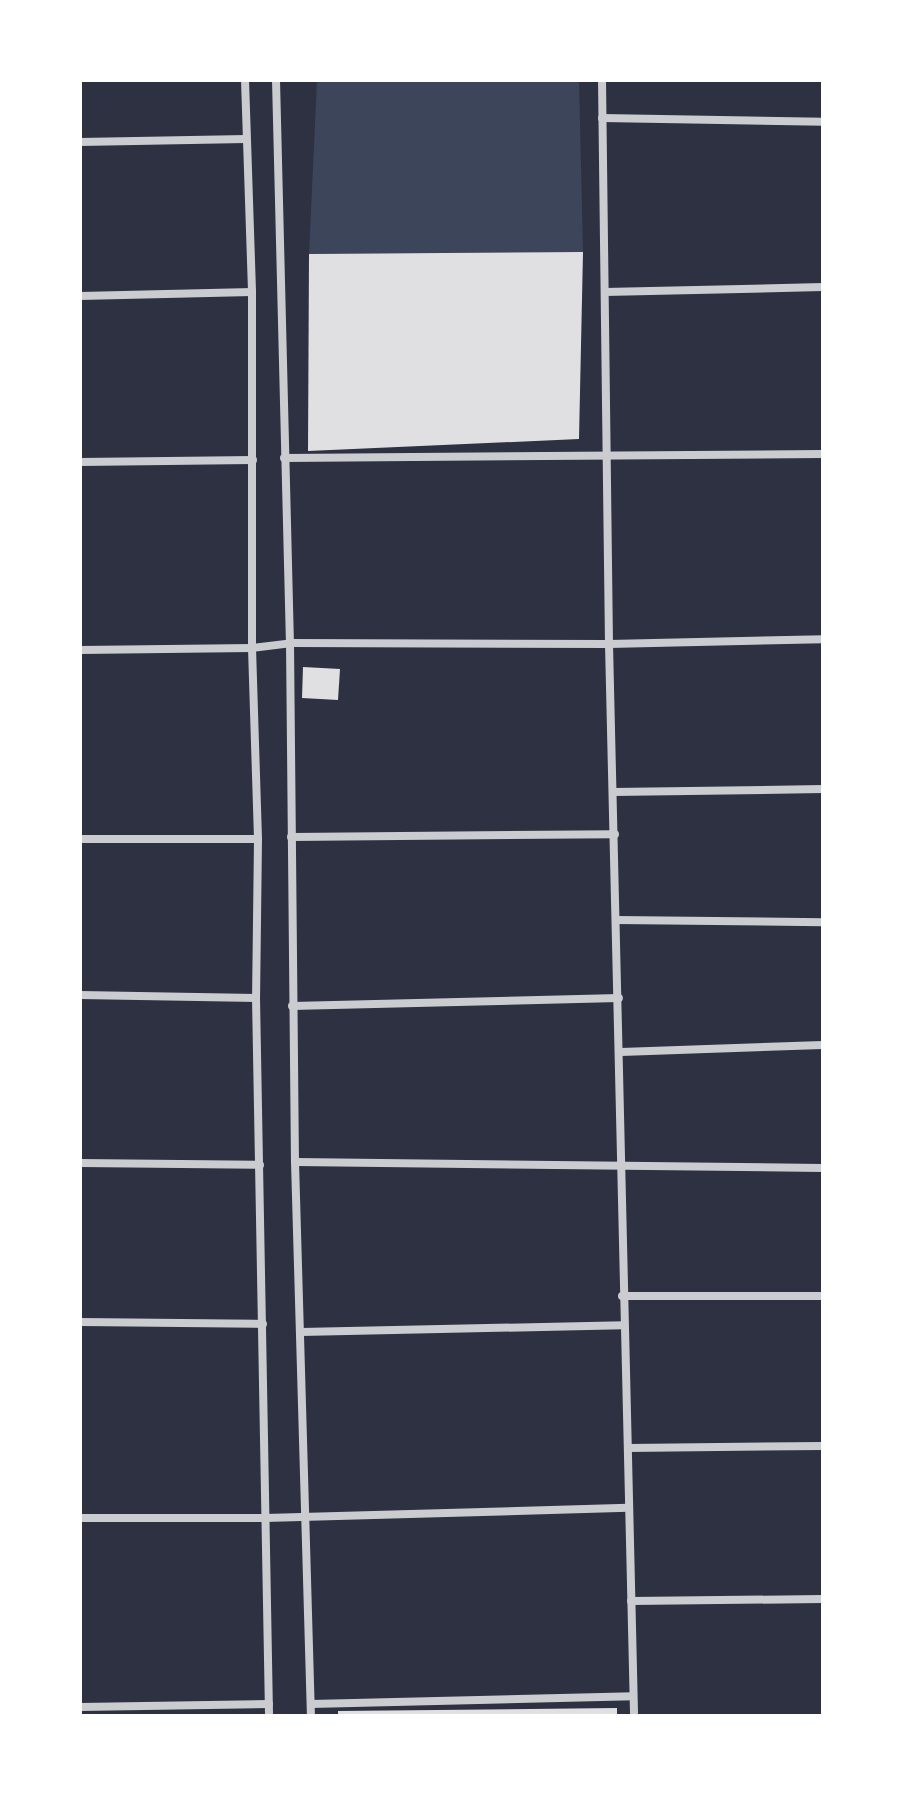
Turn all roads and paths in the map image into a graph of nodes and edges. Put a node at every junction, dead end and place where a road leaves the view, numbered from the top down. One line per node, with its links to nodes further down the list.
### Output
1 (245, 80): 6 (street)
2 (276, 80): 14 (street)
3 (602, 80): 4 (street)
4 (602, 118): 5 (street); 10 (street)
5 (823, 122)
6 (246, 139): 7 (street); 9 (street)
7 (80, 142)
8 (823, 287): 10 (street)
9 (252, 292): 11 (street); 15 (street)
10 (605, 292): 13 (street)
11 (80, 296)
12 (823, 454): 13 (street)
13 (607, 456): 14 (street); 19 (street)
14 (284, 458): 18 (street)
15 (253, 460): 16 (street); 20 (street)
16 (80, 462)
17 (823, 639): 19 (street)
18 (290, 643): 19 (street); 20 (street); 25 (street)
19 (609, 644): 23 (street)
20 (252, 648): 21 (street); 27 (street)
21 (80, 650)
22 (823, 789): 23 (street)
23 (613, 792): 24 (street)
24 (615, 834): 25 (street); 28 (street)
25 (291, 837): 33 (street)
26 (80, 839): 27 (street)
27 (258, 839): 31 (street)
28 (616, 920): 29 (street); 32 (street)
29 (823, 922)
30 (80, 995): 31 (street)
31 (256, 998): 38 (street)
32 (619, 998): 33 (street); 35 (street)
33 (292, 1006): 36 (street)
34 (823, 1045): 35 (street)
35 (621, 1052): 39 (street)
36 (295, 1162): 39 (street); 46 (street)
37 (80, 1163): 38 (street)
38 (260, 1165): 44 (street)
39 (621, 1165): 40 (street); 41 (street)
40 (823, 1168)
41 (622, 1296): 42 (street); 45 (street)
42 (823, 1296)
43 (80, 1322): 44 (street)
44 (263, 1324): 52 (street)
45 (623, 1325): 46 (street); 48 (street)
46 (301, 1332): 50 (street)
47 (823, 1446): 48 (street)
48 (628, 1448): 49 (street)
49 (628, 1508): 50 (street); 54 (street)
50 (308, 1517): 52 (street); 57 (street)
51 (80, 1518): 52 (street)
52 (265, 1518): 56 (street)
53 (823, 1599): 54 (street)
54 (631, 1601): 55 (street)
55 (633, 1696): 57 (street); 61 (street)
56 (269, 1704): 58 (street); 59 (street)
57 (311, 1704): 60 (street)
58 (80, 1707)
59 (269, 1716)
60 (311, 1716)
61 (634, 1716)

